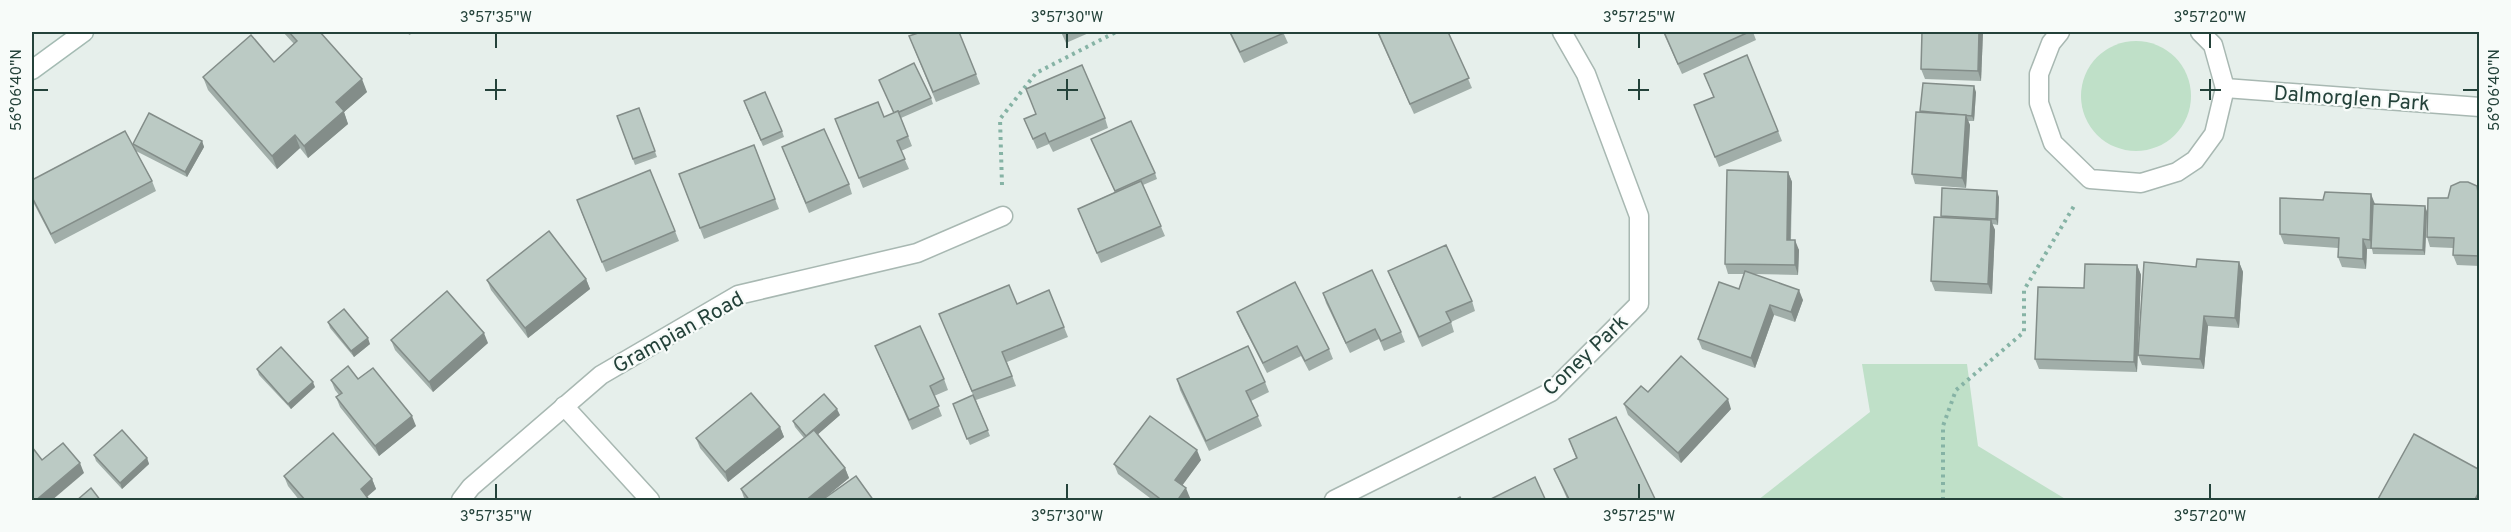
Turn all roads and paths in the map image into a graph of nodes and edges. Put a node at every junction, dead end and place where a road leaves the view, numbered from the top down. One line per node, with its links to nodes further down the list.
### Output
1 (84, 32): 6 (street)
2 (1116, 32): 10 (path)
3 (1562, 32): 14 (street, Coney Park)
4 (2060, 32): 9 (street)
5 (2200, 32): 7 (street)
6 (32, 70)
7 (2225, 88): 8 (street, Dalmorglen Park); 9 (street)
8 (2480, 107)
9 (2091, 179): 15 (path)
10 (1003, 216): 11 (street, Grampian Road)
11 (564, 406): 12 (street, Grampian Road); 13 (street)
12 (461, 501)
13 (650, 501)
14 (1334, 501)
15 (1943, 501)

